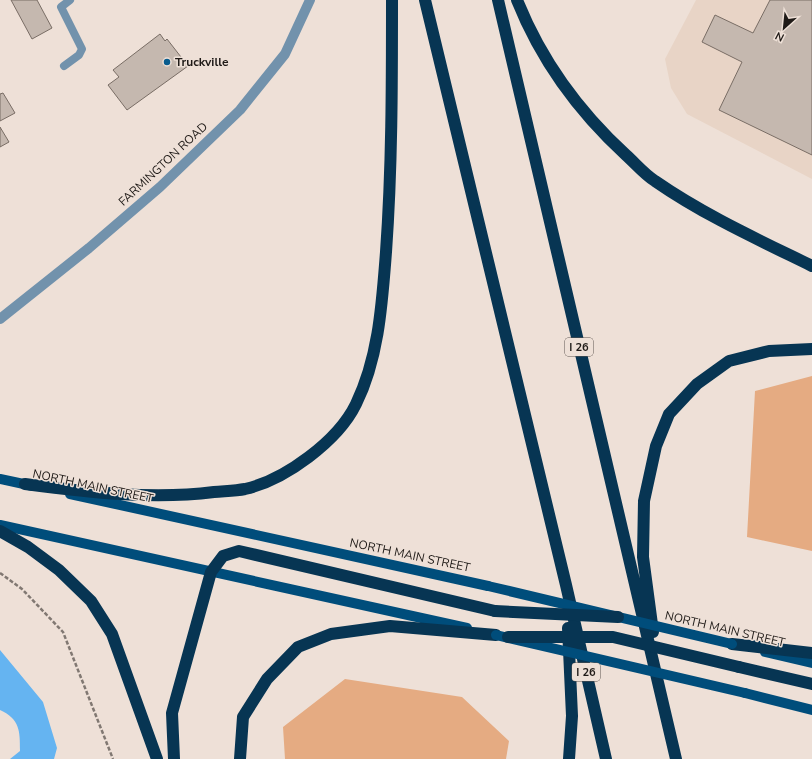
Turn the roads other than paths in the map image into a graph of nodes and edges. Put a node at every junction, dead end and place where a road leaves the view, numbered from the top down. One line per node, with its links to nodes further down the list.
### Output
1 (70, 0): 7 (lane)
2 (310, 0): 9 (street, FARMINGTON ROAD)
3 (392, 0): 12 (highway)
4 (425, 0): 16 (highway, I 26)
5 (498, 0): 23 (highway, I 26)
6 (517, 0): 8 (highway)
7 (64, 66)
8 (812, 266)
9 (0, 319)
10 (812, 349): 23 (highway)
11 (0, 479): 12 (main road, NORTH MAIN STREET)
12 (24, 484): 17 (main road, NORTH MAIN STREET, bridge)
13 (0, 525): 15 (main road)
14 (0, 531): 25 (highway)
15 (211, 572): 17 (highway, bridge); 18 (main road); 26 (highway)
16 (566, 585): 28 (highway); 29 (highway, I 26)
17 (618, 617): 19 (main road, NORTH MAIN STREET, bridge)
18 (502, 636): 22 (highway, bridge); 24 (main road, bridge); 27 (highway)
19 (732, 644): 20 (highway); 21 (main road, NORTH MAIN STREET)
20 (812, 653)
21 (812, 663)
22 (812, 684)
23 (660, 695): 30 (highway, I 26)
24 (812, 710)
25 (157, 759)
26 (174, 759)
27 (240, 759)
28 (569, 759)
29 (606, 759)
30 (676, 759)

